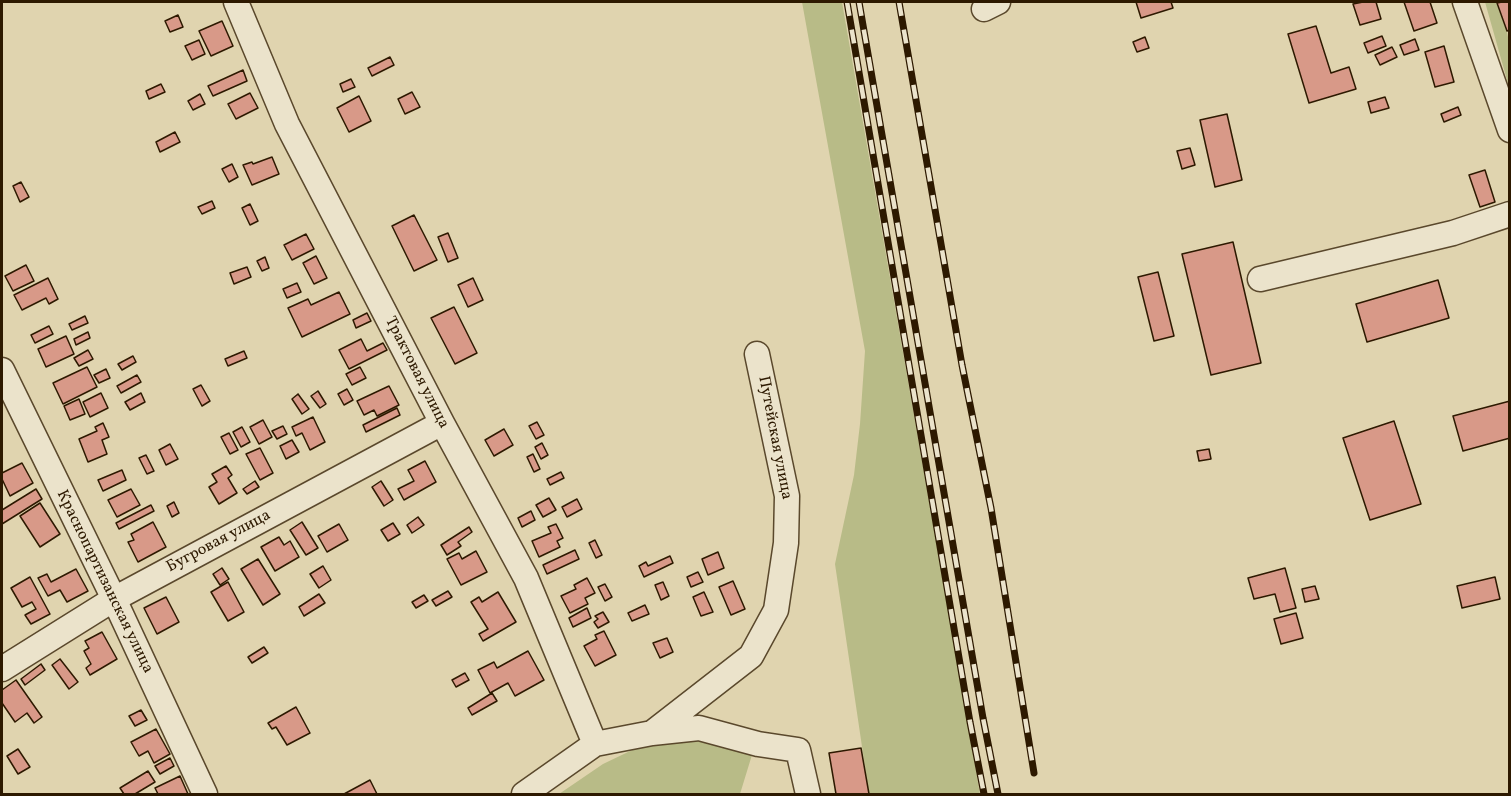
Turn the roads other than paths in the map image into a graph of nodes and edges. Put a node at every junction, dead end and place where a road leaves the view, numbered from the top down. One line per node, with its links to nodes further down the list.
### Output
1 (236, 2): 8 (street, Трактовая улица)
2 (1465, 2): 3 (street)
3 (1509, 130)
4 (1509, 214): 5 (street)
5 (1260, 279)
6 (757, 354): 11 (street, Путейская улица)
7 (2, 370): 9 (street, Краснопартизанская улица)
8 (442, 423): 9 (street, Бугровая улица); 12 (street, Трактовая улица)
9 (114, 599): 10 (street, Бугровая улица); 13 (street, Краснопартизанская улица)
10 (2, 669)
11 (652, 733): 12 (street, Путейская улица); 15 (street)
12 (595, 744): 14 (street)
13 (205, 795)
14 (524, 795)
15 (808, 795)

